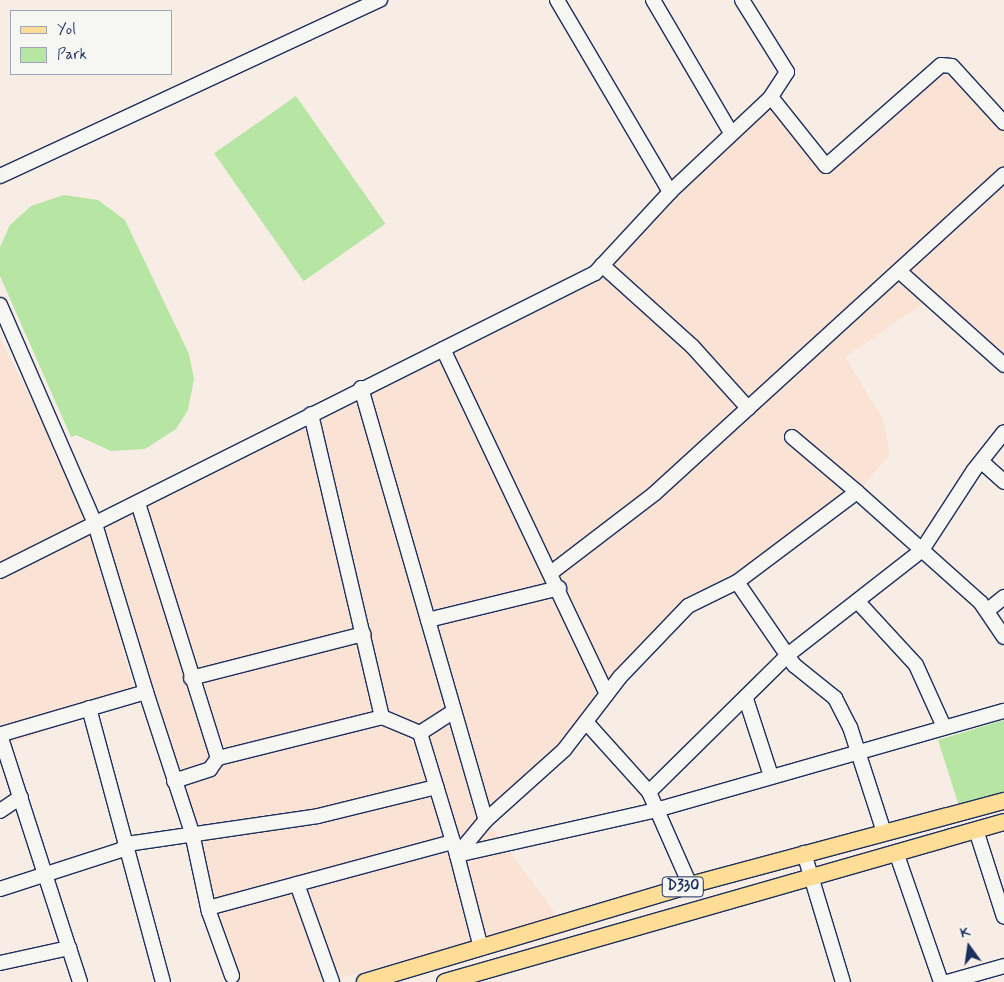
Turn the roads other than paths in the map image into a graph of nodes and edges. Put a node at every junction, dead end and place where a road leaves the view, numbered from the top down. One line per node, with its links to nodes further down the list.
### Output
1 (380, 0): 9 (street)
2 (557, 0): 10 (street)
3 (653, 0): 7 (street)
4 (742, 0): 5 (street)
5 (771, 97): 6 (street); 7 (street)
6 (1004, 123)
7 (732, 133): 10 (street)
8 (1004, 174): 12 (street)
9 (0, 176)
10 (670, 192): 11 (street)
11 (602, 265): 14 (street); 17 (street)
12 (899, 271): 15 (street); 17 (street)
13 (0, 305): 25 (street)
14 (444, 349): 16 (street); 28 (street)
15 (1004, 365)
16 (361, 388): 18 (street); 34 (street)
17 (748, 408): 28 (street)
18 (311, 414): 24 (street); 35 (street)
19 (1004, 432): 21 (street)
20 (792, 437): 23 (street)
21 (982, 462): 22 (street); 26 (street)
22 (1004, 482)
23 (857, 492): 26 (street); 29 (street)
24 (138, 503): 25 (street); 38 (street)
25 (95, 524): 27 (street); 39 (street)
26 (922, 550): 32 (street); 33 (street)
27 (0, 570)
28 (552, 572): 30 (street)
29 (737, 582): 37 (street); 40 (street)
30 (559, 588): 34 (street); 40 (street)
31 (1004, 597): 33 (street)
32 (859, 603): 37 (street); 47 (street)
33 (988, 610): 36 (street)
34 (428, 620): 43 (street)
35 (363, 634): 38 (street); 45 (street)
36 (1004, 637)
37 (789, 654): 41 (street); 50 (street)
38 (191, 678): 51 (street)
39 (146, 692): 42 (street); 53 (street)
40 (607, 694): 46 (street)
41 (746, 699): 52 (street); 55 (street)
42 (90, 708): 49 (street); 65 (street)
43 (454, 711): 48 (street); 60 (street)
44 (1004, 711): 47 (street)
45 (382, 717): 48 (street); 51 (street)
46 (586, 722): 55 (street); 60 (street)
47 (944, 727): 50 (street)
48 (420, 732): 54 (street)
49 (1, 734): 56 (street)
50 (858, 751): 52 (street); 63 (street)
51 (218, 758): 53 (street)
52 (771, 776): 58 (street)
53 (174, 780): 64 (street)
54 (436, 787): 64 (street); 66 (street)
55 (649, 792): 58 (street)
56 (22, 797): 59 (street); 69 (street)
57 (1004, 801): 63 (main road, D330)
58 (656, 810): 66 (street); 72 (street)
59 (0, 811)
60 (486, 820): 66 (street)
61 (1004, 822): 62 (main road, D330)
62 (976, 830): 67 (main road, D330); 75 (street)
63 (884, 832): 68 (main road, D330)
64 (192, 833): 65 (street); 74 (street)
65 (127, 844): 69 (street); 82 (street)
66 (455, 848): 71 (street); 77 (street)
67 (896, 852): 70 (main road, D330); 87 (street)
68 (804, 853): 70 (street); 72 (main road, D330)
69 (48, 874): 73 (street); 76 (street)
70 (808, 876): 85 (main road, D330); 86 (street)
71 (297, 884): 74 (street); 83 (street)
72 (690, 885): 77 (main road, D330)
73 (0, 889)
74 (208, 908): 80 (street)
75 (1004, 917)
76 (69, 948): 78 (street); 81 (street)
77 (481, 948): 84 (main road, D330)
78 (0, 964)
79 (1004, 966): 88 (street)
80 (232, 976)
81 (80, 982)
82 (163, 982)
83 (332, 982)
84 (365, 982)
85 (445, 982)
86 (843, 982)
87 (941, 982)
88 (948, 982)

